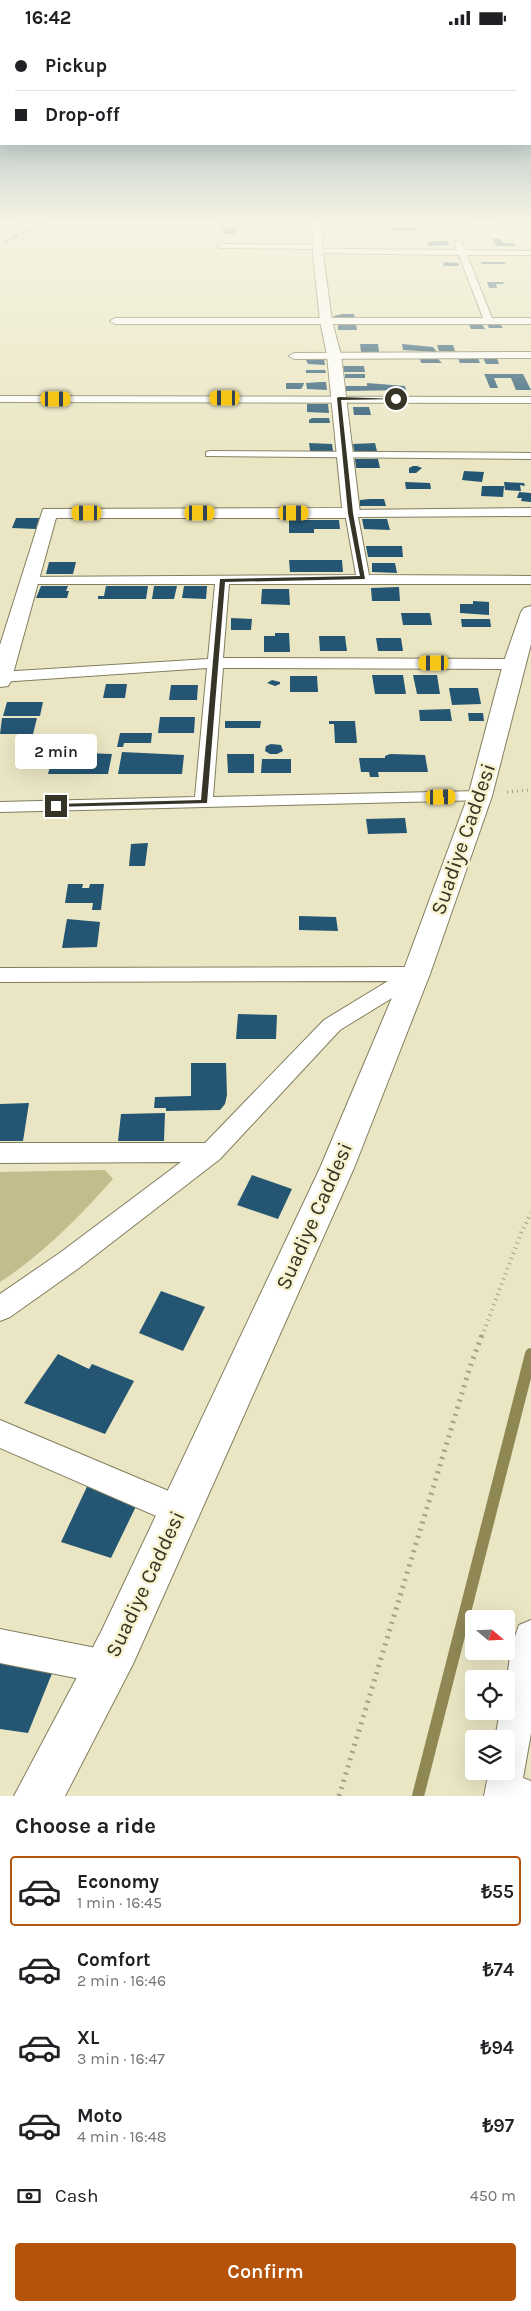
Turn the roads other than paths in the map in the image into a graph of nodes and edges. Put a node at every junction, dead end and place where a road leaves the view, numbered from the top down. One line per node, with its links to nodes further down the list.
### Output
1 (324, 302): 5 (street)
2 (482, 302): 3 (street)
3 (488, 320): 5 (street); 6 (street)
4 (115, 321): 5 (street)
5 (326, 321): 7 (street)
6 (531, 321)
7 (334, 355): 8 (street); 9 (street); 10 (street)
8 (531, 355)
9 (294, 356)
10 (339, 398): 11 (street); 12 (street); 14 (street)
11 (0, 399)
12 (531, 400)
13 (210, 454): 14 (street)
14 (345, 455): 15 (street); 17 (street)
15 (531, 456)
16 (531, 512): 17 (street)
17 (351, 513): 18 (street); 19 (street)
18 (363, 577): 20 (street); 21 (street)
19 (28, 580): 21 (street); 25 (street)
20 (531, 580)
21 (222, 581): 23 (street)
22 (531, 612): 24 (street, Suadiye Caddesi)
23 (216, 663): 24 (street); 25 (street); 27 (street)
24 (514, 664): 26 (street, Suadiye Caddesi)
25 (0, 679)
26 (480, 797): 27 (street); 29 (street, Suadiye Caddesi)
27 (204, 802): 28 (street)
28 (0, 807)
29 (416, 974): 30 (street); 31 (street); 35 (street, Suadiye Caddesi)
30 (0, 975)
31 (211, 1152): 32 (street); 33 (street)
32 (0, 1153)
33 (0, 1309)
34 (0, 1434): 35 (street)
35 (179, 1511): 38 (street, Suadiye Caddesi)
36 (531, 1637): 39 (street)
37 (0, 1645): 38 (street)
38 (106, 1667): 40 (street, Suadiye Caddesi)
39 (510, 1793)
40 (39, 1796)

